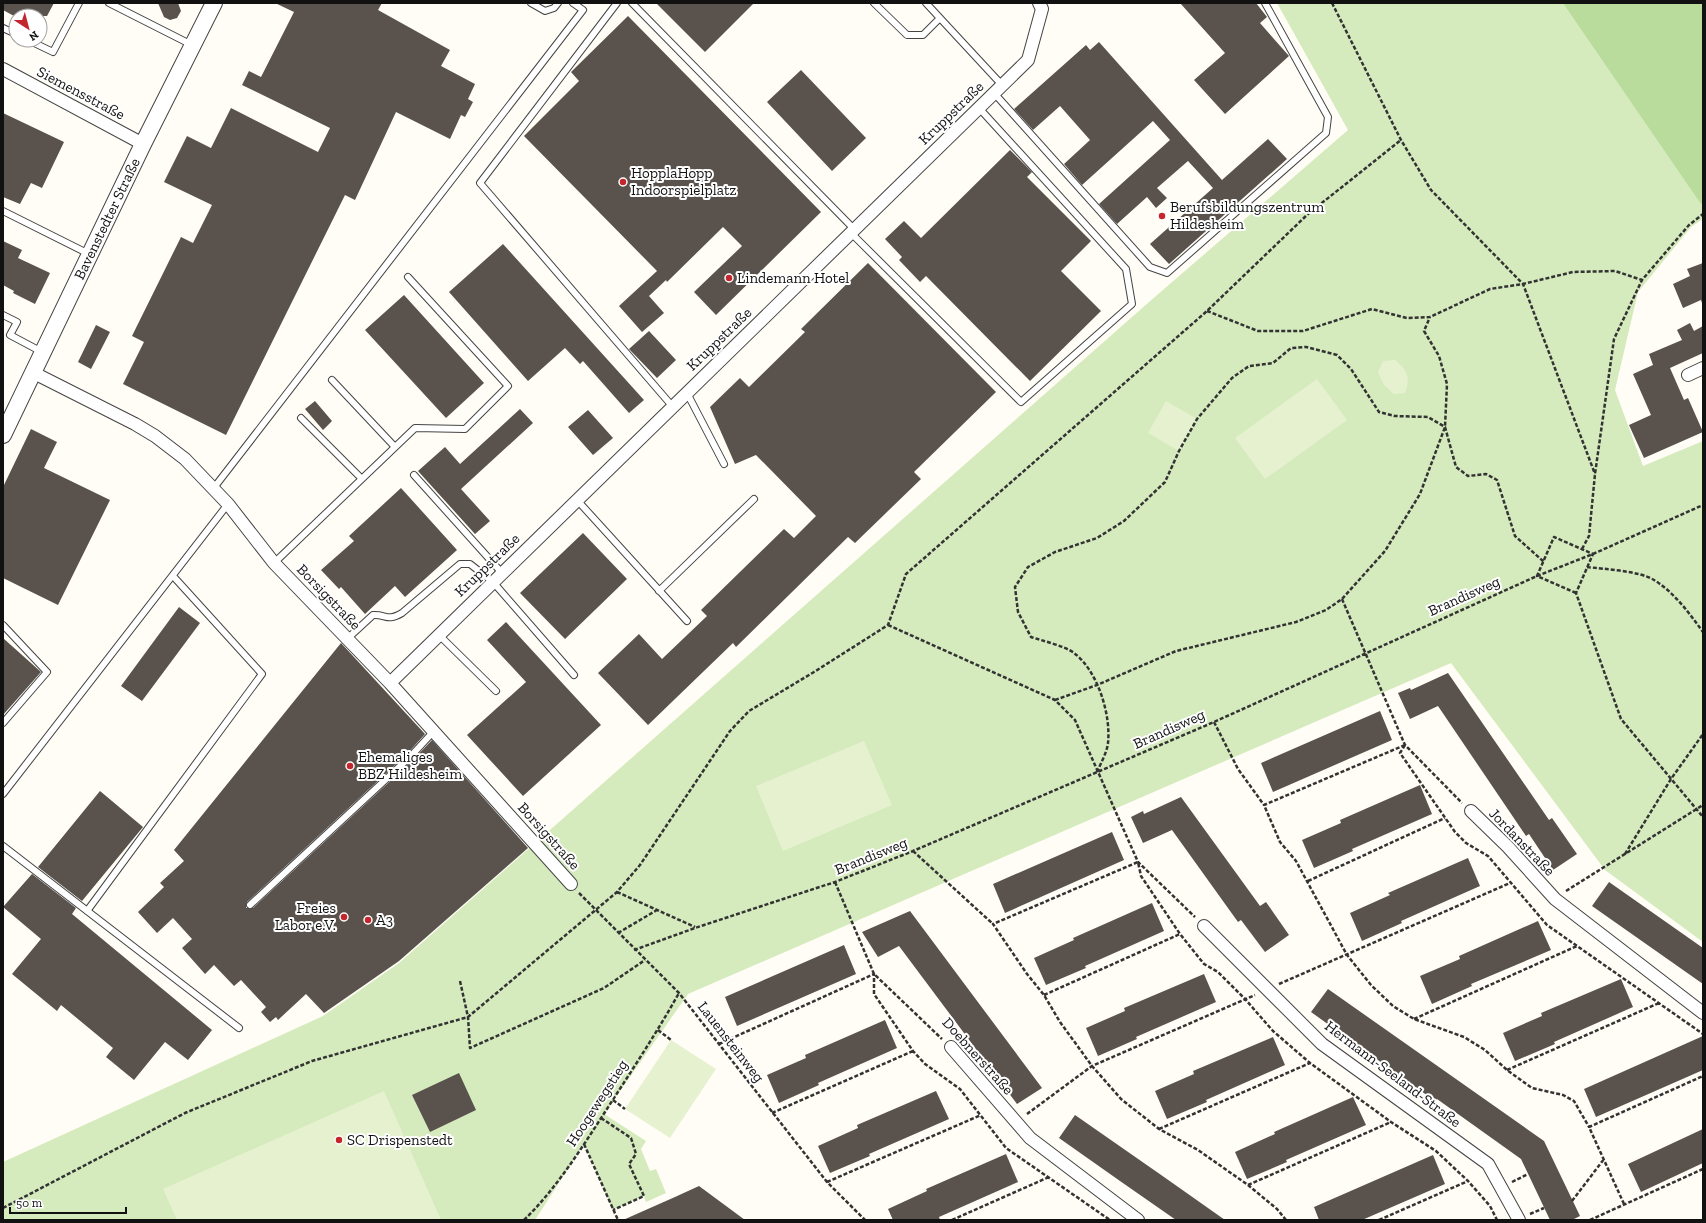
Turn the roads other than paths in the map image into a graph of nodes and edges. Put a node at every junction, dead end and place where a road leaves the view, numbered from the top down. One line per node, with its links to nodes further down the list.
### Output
1 (79, 3): 15 (lane)
2 (109, 3): 14 (lane)
3 (214, 3): 14 (street, Bavenstedter Straße)
4 (531, 3): 5 (lane)
5 (558, 3)
6 (573, 3): 38 (lane)
7 (617, 3): 31 (lane)
8 (632, 3): 21 (lane)
9 (874, 3): 13 (lane)
10 (926, 3): 13 (lane)
11 (1039, 3): 17 (street, Kruppstraße)
12 (1265, 3): 17 (lane)
13 (940, 18): 17 (lane)
14 (193, 46): 19 (street, Bavenstedter Straße)
15 (45, 48)
16 (3, 69): 19 (street, Siemensstraße)
17 (998, 89): 18 (street, Kruppstraße)
18 (979, 108): 21 (street, Kruppstraße); 21 (lane)
19 (143, 144): 22 (street, Bavenstedter Straße)
20 (3, 211): 22 (lane)
21 (853, 231): 30 (street, Kruppstraße)
22 (91, 254): 25 (street, Bavenstedter Straße)
23 (408, 277): 34 (lane)
24 (3, 315): 25 (lane)
25 (43, 352): 27 (street, Bavenstedter Straße)
26 (1703, 368): 28 (street)
27 (34, 373): 33 (street, Bavenstedter Straße); 38 (street, Borsigstraße)
28 (1688, 375)
29 (332, 380): 34 (lane)
30 (687, 393): 31 (street, Kruppstraße); 35 (lane)
31 (673, 406): 40 (street, Kruppstraße)
32 (301, 418): 37 (lane)
33 (3, 435)
34 (395, 447): 37 (lane)
35 (724, 464)
36 (414, 475): 44 (lane)
37 (362, 479): 42 (lane)
38 (214, 489): 41 (street, Borsigstraße)
39 (754, 499): 45 (lane)
40 (577, 500): 44 (street, Kruppstraße); 45 (lane)
41 (228, 504): 42 (street, Borsigstraße); 43 (lane)
42 (274, 563): 49 (street, Borsigstraße)
43 (172, 576): 55 (lane); 60 (lane)
44 (498, 578): 48 (street, Kruppstraße); 49 (lane); 50 (lane)
45 (659, 591): 46 (lane)
46 (687, 621)
47 (3, 625): 53 (lane)
48 (439, 635): 51 (street, Kruppstraße); 52 (lane)
49 (347, 639): 51 (street, Borsigstraße)
50 (574, 675)
51 (390, 683): 54 (street, Borsigstraße)
52 (496, 691)
53 (3, 723)
54 (434, 731): 58 (street, Borsigstraße); 59 (lane)
55 (3, 794)
56 (1470, 812): 62 (street, Jordanstraße)
57 (3, 846): 60 (lane)
58 (571, 884)
59 (250, 905)
60 (87, 911): 63 (lane)
61 (1204, 926): 66 (street, Hermann-Seeland-Straße)
62 (1703, 1013)
63 (239, 1028)
64 (951, 1047): 65 (street, Doebnerstraße)
65 (1138, 1220)
66 (1519, 1220)

